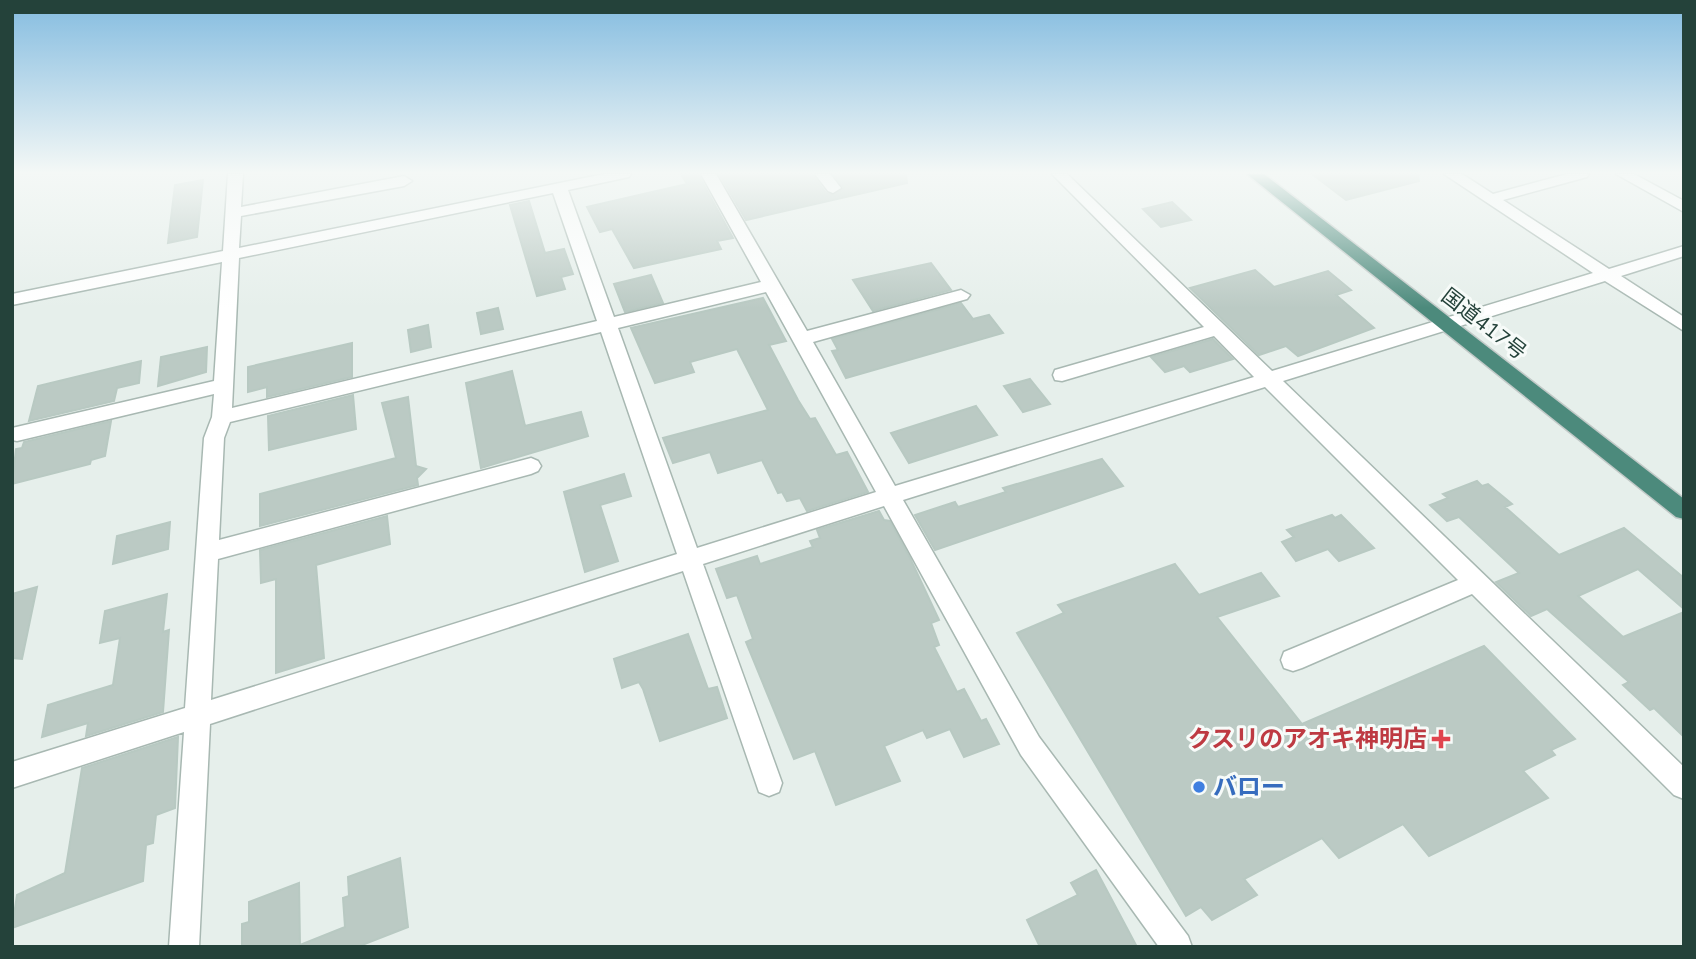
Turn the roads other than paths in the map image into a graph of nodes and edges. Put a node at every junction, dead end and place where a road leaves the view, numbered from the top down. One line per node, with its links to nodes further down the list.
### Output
1 (234, 219): 9 (street)
2 (334, 219): 9 (street)
3 (570, 219): 14 (street)
4 (734, 219): 11 (street)
5 (1105, 219): 17 (street)
6 (1312, 219): 15 (highway, 国道417号)
7 (1521, 219): 10 (street)
8 (1684, 251): 10 (street)
9 (232, 254): 13 (street); 21 (street)
10 (1607, 275): 15 (street); 16 (street)
11 (772, 285): 14 (street); 18 (street)
12 (961, 295): 18 (street)
13 (12, 300)
14 (608, 325): 22 (street); 28 (street)
15 (1448, 325): 20 (street); 26 (highway, 国道417号)
16 (1684, 325)
17 (1218, 329): 19 (street); 20 (street)
18 (801, 339): 25 (street)
19 (1062, 375)
20 (1268, 379): 25 (street); 29 (street)
21 (224, 385): 22 (street); 23 (street)
22 (222, 417): 27 (street)
23 (17, 433)
24 (531, 466): 27 (street)
25 (889, 496): 28 (street); 36 (street)
26 (1684, 511)
27 (209, 552): 31 (street)
28 (691, 559): 31 (street); 33 (street)
29 (1476, 582): 30 (street); 34 (street)
30 (1293, 660)
31 (197, 717): 32 (street); 35 (street)
32 (12, 775)
33 (769, 783)
34 (1684, 786)
35 (184, 947)
36 (1177, 947)

